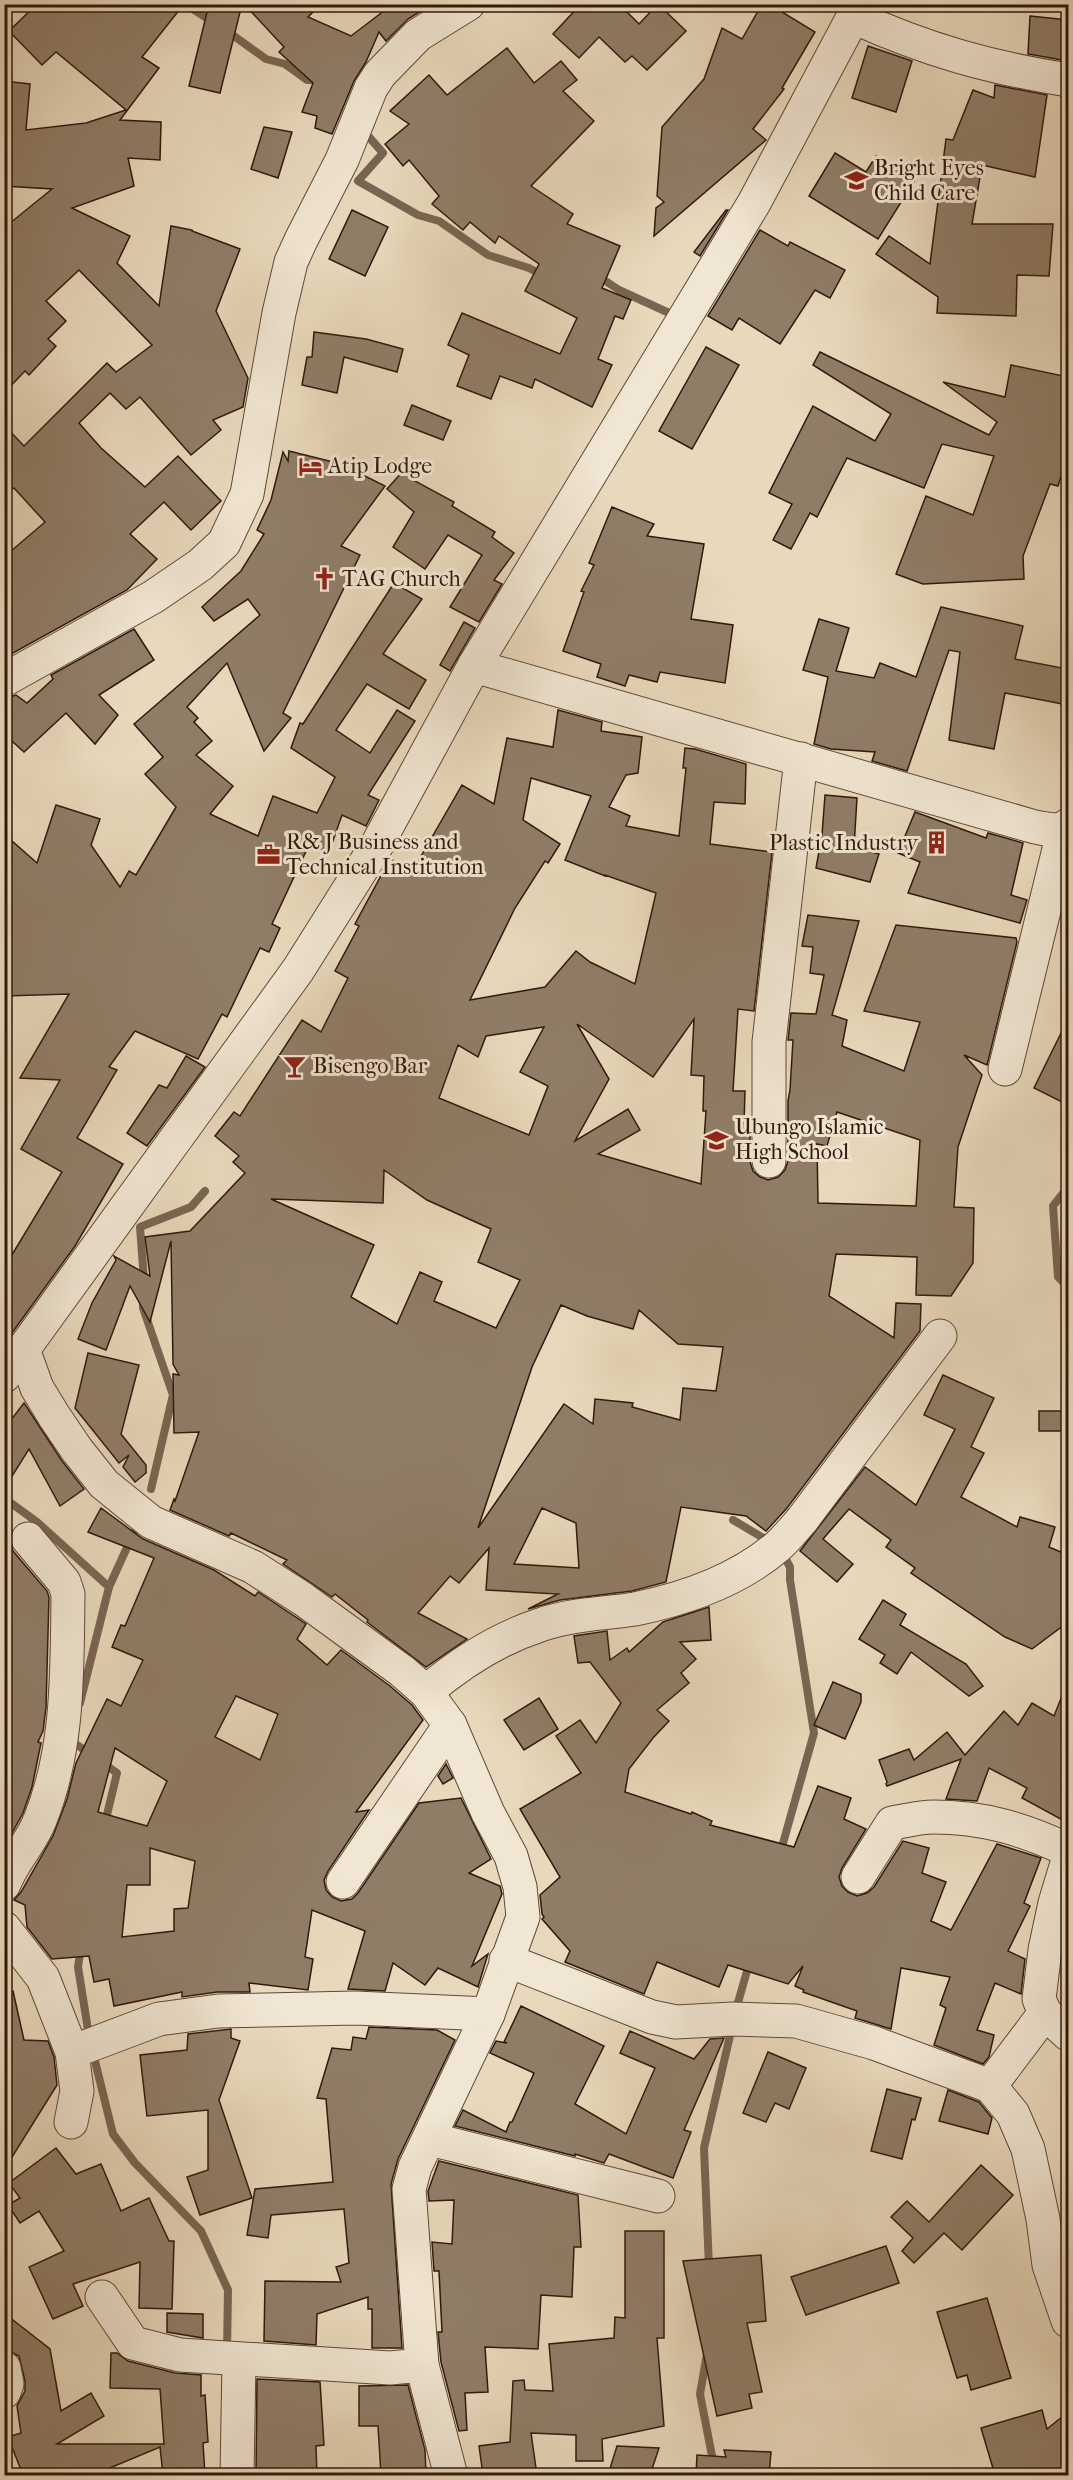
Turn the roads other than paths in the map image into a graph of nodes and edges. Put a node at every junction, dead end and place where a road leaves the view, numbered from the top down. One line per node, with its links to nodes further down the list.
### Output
1 (468, 4): 5 (street)
2 (857, 11): 3 (street); 4 (street)
3 (1068, 80)
4 (474, 666): 6 (street); 11 (street)
5 (4, 680)
6 (801, 759): 7 (street); 9 (street)
7 (1066, 827): 8 (street)
8 (1005, 1069)
9 (769, 1161)
10 (940, 1336): 14 (street)
11 (23, 1349): 12 (street); 14 (street)
12 (4, 1376)
13 (28, 1539): 18 (street)
14 (426, 1692): 15 (street)
15 (450, 1725): 20 (street); 22 (street)
16 (1068, 1850): 19 (street)
17 (1068, 1860): 24 (street)
18 (9, 1862)
19 (858, 1876)
20 (343, 1882)
21 (4, 1928): 25 (street)
22 (506, 1960): 23 (street); 26 (street)
23 (488, 2014): 25 (street); 28 (street)
24 (1057, 2024): 26 (street)
25 (72, 2052): 27 (street)
26 (990, 2086): 31 (street)
27 (71, 2122)
28 (430, 2139): 29 (street); 33 (street)
29 (658, 2196)
30 (102, 2297): 32 (street)
31 (1068, 2321)
32 (239, 2360): 33 (street); 36 (street)
33 (422, 2366): 37 (street)
34 (4, 2367): 35 (street)
35 (4, 2392)
36 (237, 2475)
37 (451, 2475)

